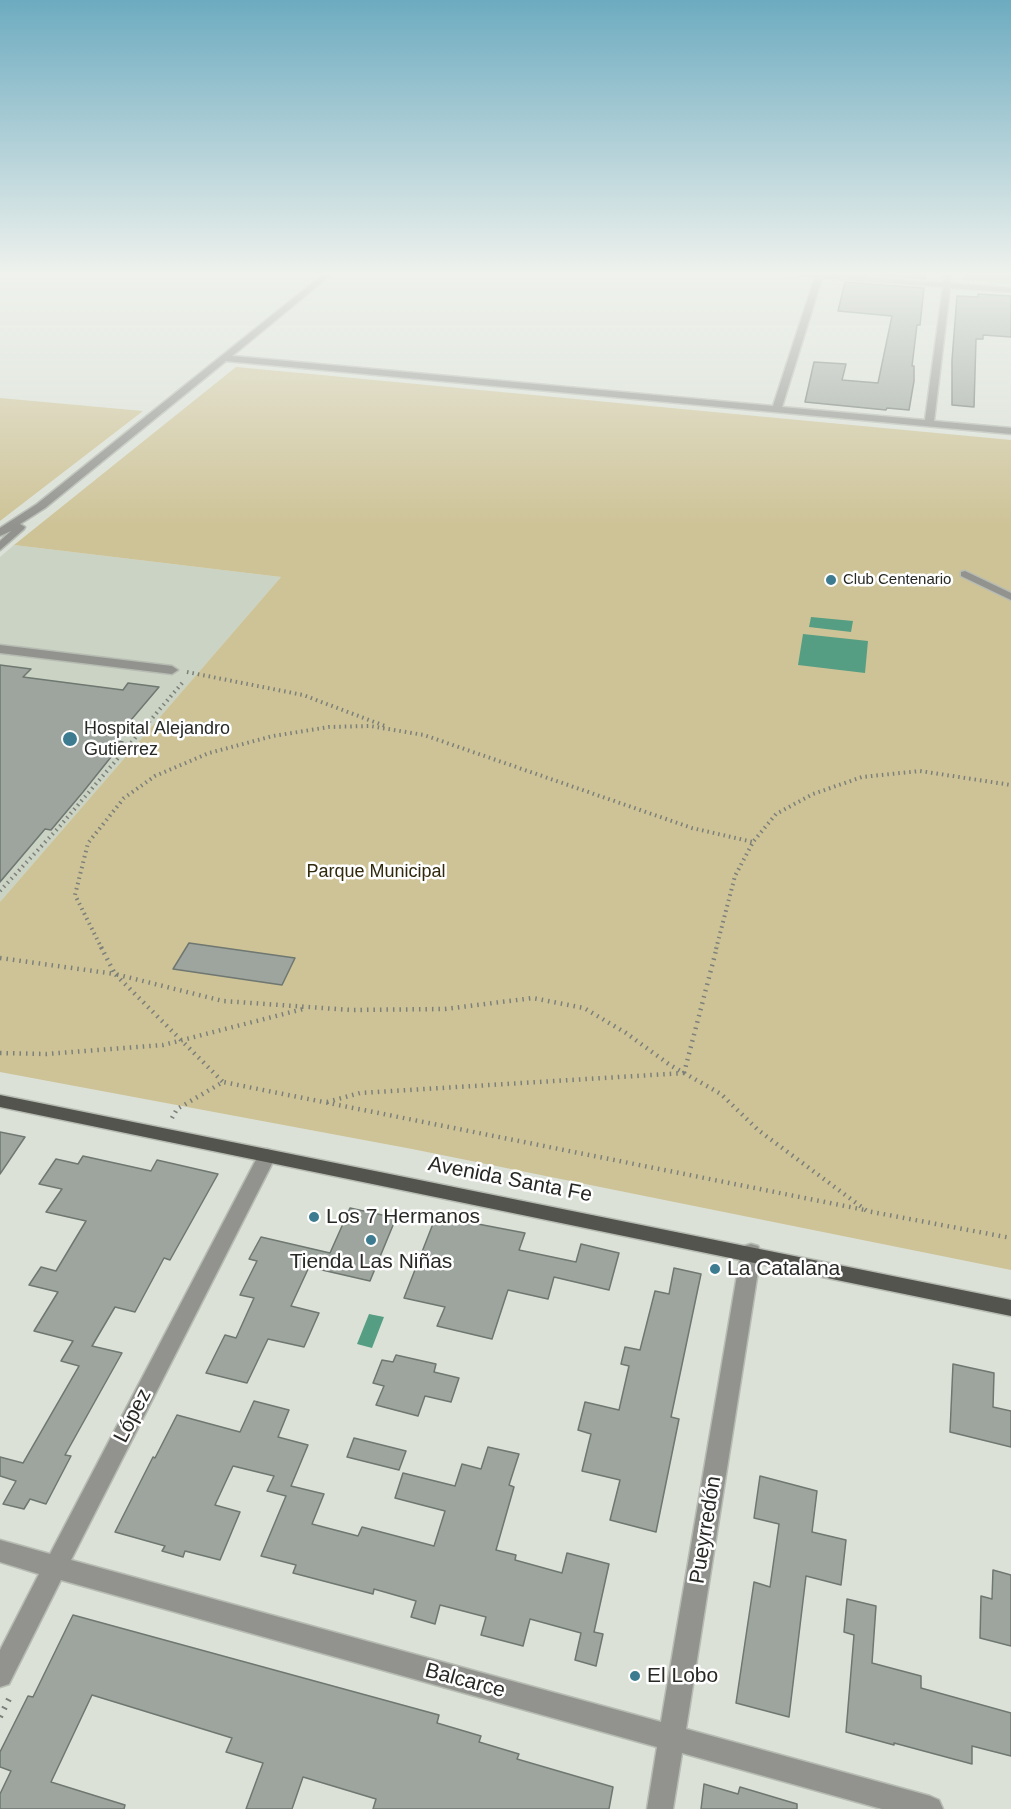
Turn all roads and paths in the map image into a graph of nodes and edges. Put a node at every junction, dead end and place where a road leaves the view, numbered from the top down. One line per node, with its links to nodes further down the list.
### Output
1 (793, 357): 4 (street)
2 (938, 357): 5 (street)
3 (223, 358): 4 (street); 7 (street)
4 (777, 409): 5 (street)
5 (929, 424): 6 (street)
6 (1011, 431)
7 (41, 506): 8 (street); 9 (street)
8 (0, 533)
9 (0, 547)
10 (965, 574): 11 (street)
11 (1011, 597)
12 (0, 649): 13 (street)
13 (172, 670): 14 (path)
14 (192, 673): 15 (path); 18 (path)
15 (394, 730): 17 (path); 20 (path)
16 (1011, 785): 17 (path)
17 (753, 842): 24 (path)
18 (0, 891)
19 (0, 958): 20 (path)
20 (115, 974): 21 (path); 22 (path)
21 (310, 1007): 22 (path); 24 (path)
22 (182, 1040): 23 (path); 25 (path)
23 (0, 1053)
24 (684, 1073): 27 (path); 30 (path)
25 (224, 1082): 27 (path); 28 (path)
26 (0, 1101): 28 (main road, Avenida Santa Fe)
27 (325, 1102): 30 (path)
28 (162, 1134): 29 (main road, Avenida Santa Fe)
29 (267, 1156): 32 (main road, Avenida Santa Fe); 35 (street, López)
30 (867, 1211): 31 (path)
31 (1011, 1238)
32 (751, 1252): 33 (main road, Avenida Santa Fe); 37 (street, Pueyrredón)
33 (1011, 1308)
34 (0, 1551): 35 (street, Balcarce)
35 (56, 1567): 36 (street, López); 37 (street, Balcarce)
36 (0, 1675)
37 (672, 1738): 38 (street, Pueyrredón); 39 (street, Balcarce)
38 (660, 1809)
39 (930, 1809)

